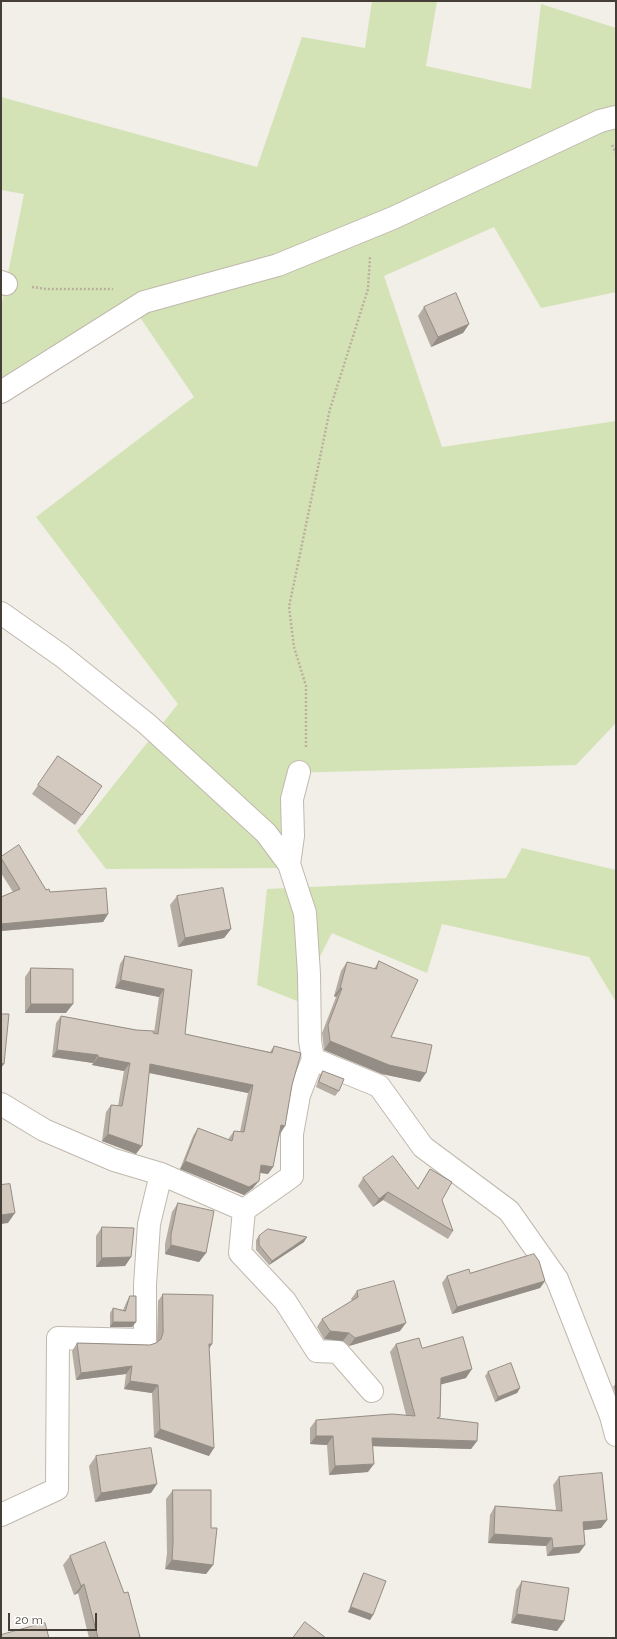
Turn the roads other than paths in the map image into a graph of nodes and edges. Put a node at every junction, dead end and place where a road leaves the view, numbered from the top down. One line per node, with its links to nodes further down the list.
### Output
1 (616, 117): 2 (street)
2 (1, 392)
3 (1, 613): 5 (street)
4 (299, 772): 5 (street)
5 (289, 864): 6 (street)
6 (313, 1058): 9 (street); 11 (street)
7 (1, 1104): 8 (street)
8 (161, 1174): 9 (street); 12 (street)
9 (244, 1210): 10 (street)
10 (372, 1391)
11 (616, 1435)
12 (1, 1515)

